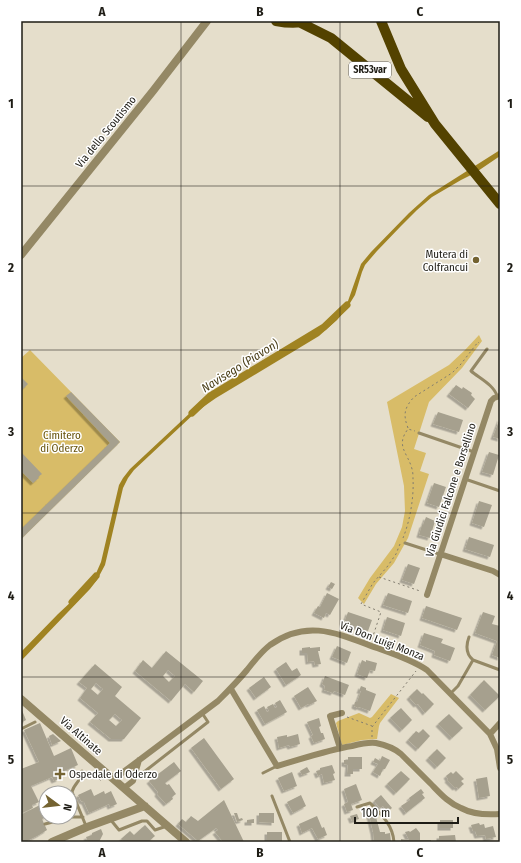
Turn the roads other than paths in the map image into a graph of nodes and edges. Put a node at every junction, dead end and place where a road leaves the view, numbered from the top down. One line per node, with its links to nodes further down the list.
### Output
1 (208, 21): 7 (street, Via dello Scoutismo)
2 (276, 21): 4 (main road, SR53var)
3 (381, 21): 5 (main road, SR53var)
4 (304, 22): 5 (main road, SR53var)
5 (435, 124): 6 (main road)
6 (500, 204)
7 (21, 255)
8 (487, 349): 9 (lane)
9 (498, 396): 11 (street, Via Giudici Falcone e Borsellino)
10 (420, 433): 11 (lane)
11 (474, 452): 12 (street, Via Giudici Falcone e Borsellino)
12 (465, 479): 13 (lane); 15 (street, Via Giudici Falcone e Borsellino)
13 (500, 491)
14 (405, 543): 15 (lane)
15 (440, 554): 16 (street); 17 (street, Via Giudici Falcone e Borsellino)
16 (500, 575)
17 (427, 595)
18 (469, 637): 19 (lane)
19 (473, 660): 20 (lane); 22 (lane)
20 (500, 670)
21 (231, 689): 22 (street, Via Don Luigi Monza); 25 (street, Via Don Luigi Monza); 32 (street)
22 (451, 693): 29 (street, Via Don Luigi Monza)
23 (21, 698): 36 (street, Via Altinate)
24 (342, 712): 30 (street)
25 (202, 713): 31 (street, Via Don Luigi Monza); 37 (lane)
26 (35, 722): 28 (lane)
27 (500, 723): 29 (street)
28 (21, 729)
29 (490, 734): 33 (street, Via Don Luigi Monza)
30 (340, 748): 32 (street); 42 (street)
31 (139, 760): 36 (street, Via Don Luigi Monza); 37 (street)
32 (277, 766): 35 (lane)
33 (500, 768)
34 (82, 771): 44 (lane)
35 (263, 773)
36 (114, 779): 38 (street, Via Altinate)
37 (133, 781): 38 (street)
38 (124, 788): 40 (street, Via Altinate)
39 (272, 796): 50 (lane)
40 (145, 806): 45 (street); 46 (street, Via Altinate)
41 (357, 807): 51 (lane)
42 (500, 814)
43 (78, 817): 44 (lane)
44 (83, 817): 47 (lane)
45 (110, 819): 46 (lane); 47 (street)
46 (166, 824): 49 (street, Via Altinate)
47 (87, 828): 48 (street)
48 (52, 842)
49 (186, 842)
50 (290, 842)
51 (394, 842)

